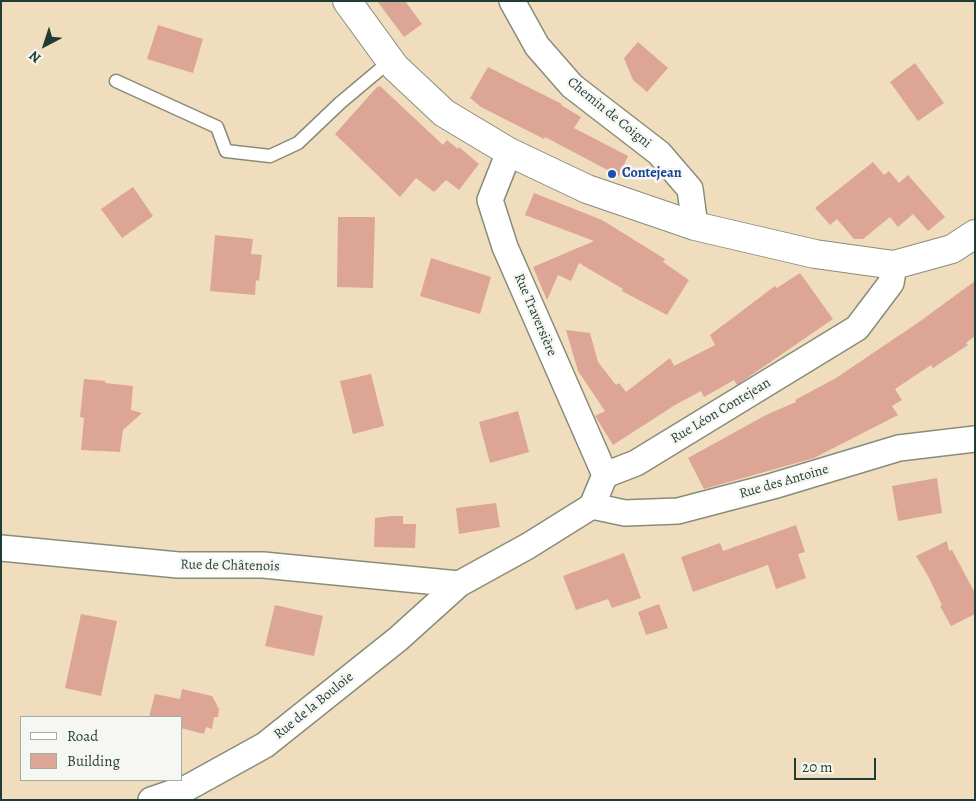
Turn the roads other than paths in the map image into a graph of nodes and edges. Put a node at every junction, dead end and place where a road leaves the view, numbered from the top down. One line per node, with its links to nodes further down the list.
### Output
1 (347, 1): 3 (street)
2 (512, 1): 6 (street, Chemin de Coigni)
3 (390, 61): 4 (lane); 5 (street)
4 (116, 81)
5 (509, 152): 6 (street); 10 (street, Rue Traversière)
6 (695, 226): 8 (street)
7 (975, 234): 8 (street)
8 (894, 264): 10 (street, Rue Léon Contejean)
9 (975, 439): 11 (street, Rue des Antoine)
10 (605, 475): 11 (street)
11 (592, 506): 13 (street)
12 (1, 548): 13 (street, Rue de Châtenois)
13 (459, 584): 14 (street, Rue de la Bouloie)
14 (151, 800)

